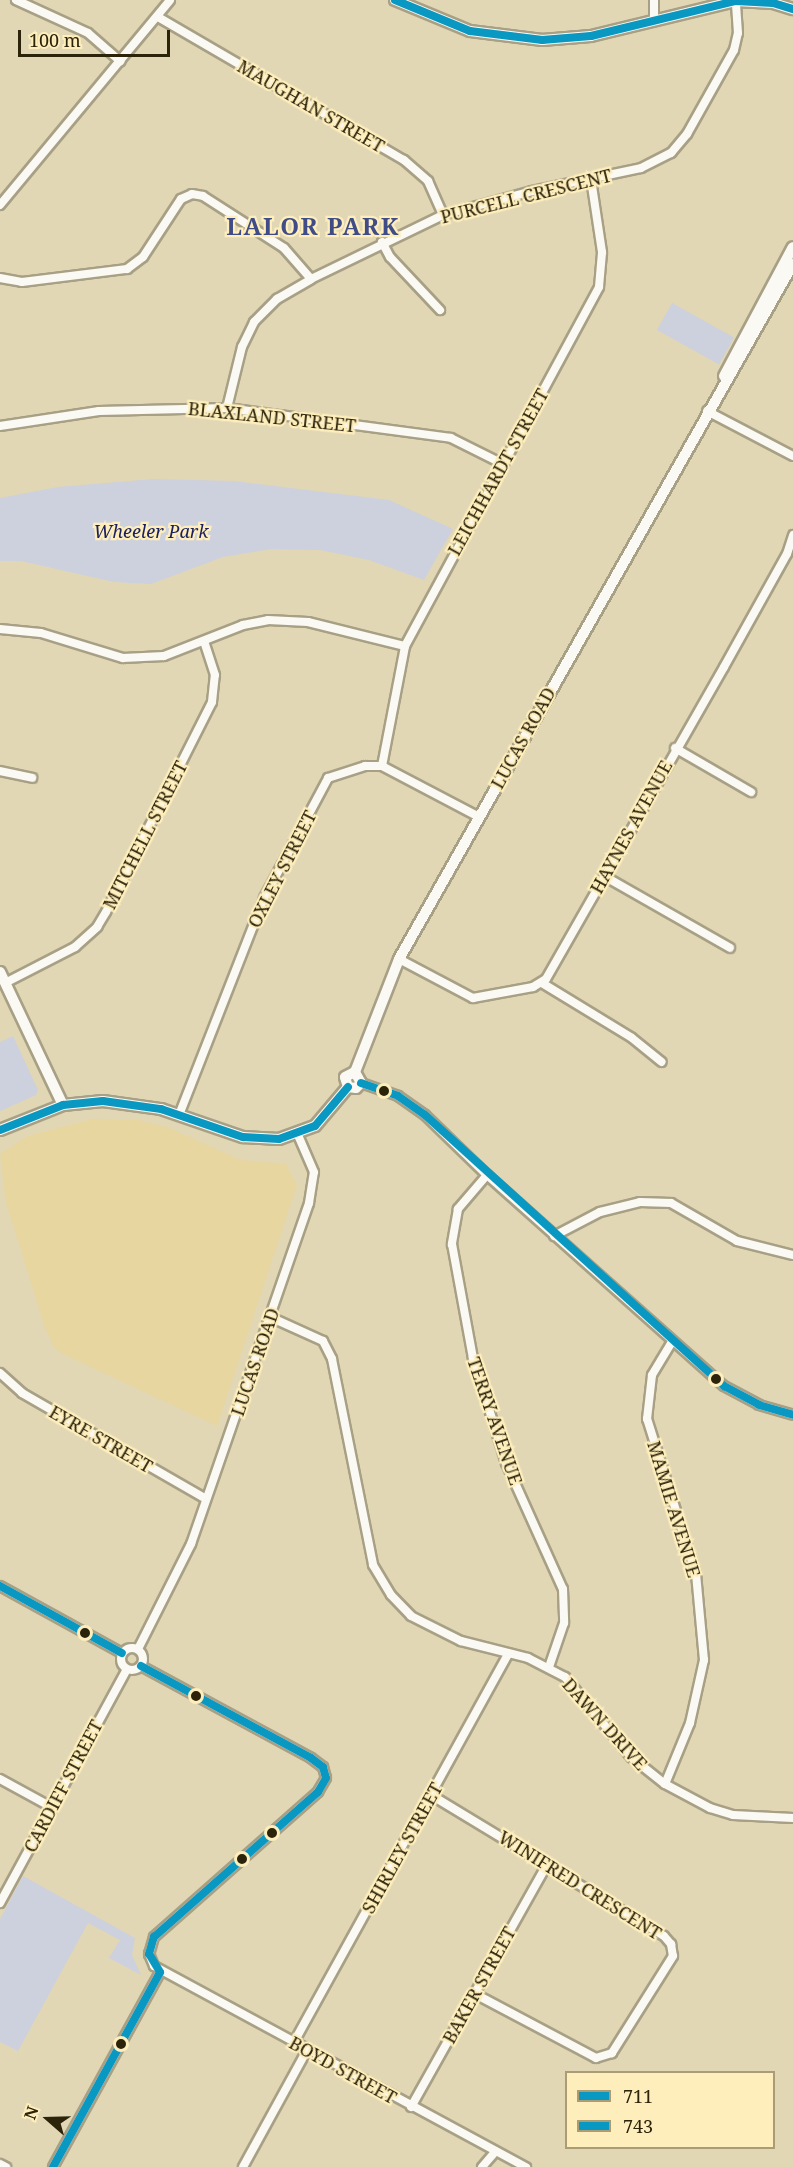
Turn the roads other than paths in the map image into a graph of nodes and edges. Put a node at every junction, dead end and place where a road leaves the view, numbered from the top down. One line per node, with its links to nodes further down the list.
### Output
1 (16, 0): 9 (street)
2 (170, 0): 7 (street)
3 (395, 0): 8 (street)
4 (654, 0): 8 (street)
5 (736, 1): 6 (street); 8 (street); 10 (street, PURCELL CRESCENT)
6 (793, 9)
7 (158, 17): 9 (street); 12 (street, MAUGHAN STREET)
8 (654, 21)
9 (120, 61): 11 (street)
10 (591, 179): 12 (street, PURCELL CRESCENT); 23 (street, LEICHHARDT STREET)
11 (0, 205)
12 (443, 215): 13 (street, PURCELL CRESCENT)
13 (382, 242): 17 (street, PURCELL CRESCENT); 18 (street)
14 (793, 247): 20 (street, LUCAS ROAD)
15 (793, 264): 20 (street, LUCAS ROAD)
16 (0, 278): 17 (street)
17 (310, 279): 19 (street, PURCELL CRESCENT)
18 (440, 310)
19 (227, 408): 21 (street, BLAXLAND STREET); 23 (street, BLAXLAND STREET)
20 (707, 411): 22 (street); 33 (street, LUCAS ROAD)
21 (0, 426)
22 (793, 456)
23 (503, 464): 27 (street, LEICHHARDT STREET)
24 (793, 536): 28 (street, HAYNES AVENUE)
25 (0, 629): 26 (street)
26 (204, 642): 27 (street); 38 (street, MITCHELL STREET)
27 (405, 646): 29 (street, LEICHHARDT STREET)
28 (675, 748): 32 (street); 34 (street, HAYNES AVENUE)
29 (382, 766): 33 (street); 45 (street, OXLEY STREET)
30 (0, 771): 31 (street)
31 (32, 778)
32 (751, 792)
33 (479, 817): 36 (street, LUCAS ROAD)
34 (604, 876): 35 (street); 39 (street, HAYNES AVENUE)
35 (730, 948)
36 (399, 959): 39 (street); 41 (street, LUCAS ROAD)
37 (0, 972): 38 (street)
38 (5, 983): 44 (street)
39 (542, 983): 40 (street)
40 (662, 1062)
41 (355, 1072): 42 (street); 43 (street, LUCAS ROAD)
42 (361, 1083): 43 (street); 48 (street)
43 (348, 1087): 47 (street)
44 (63, 1105): 45 (street); 46 (street)
45 (179, 1115): 47 (street)
46 (0, 1130)
47 (298, 1135): 51 (street, LUCAS ROAD)
48 (487, 1175): 49 (street); 61 (street, TERRY AVENUE)
49 (554, 1236): 50 (street); 52 (street)
50 (793, 1255)
51 (270, 1317): 55 (street, LUCAS ROAD); 59 (street, DAWN DRIVE)
52 (672, 1342): 54 (street); 64 (street, MAMIE AVENUE)
53 (0, 1373): 55 (street, EYRE STREET)
54 (793, 1415)
55 (207, 1499): 57 (street, LUCAS ROAD)
56 (0, 1586): 58 (street)
57 (138, 1649): 58 (street); 60 (street)
58 (122, 1653): 62 (street)
59 (508, 1653): 61 (street, DAWN DRIVE); 65 (street, SHIRLEY STREET)
60 (141, 1666): 62 (street); 70 (street)
61 (549, 1667): 64 (street, DAWN DRIVE)
62 (127, 1669): 66 (street, CARDIFF STREET)
63 (0, 1779): 66 (street)
64 (665, 1784): 67 (street, DAWN DRIVE)
65 (431, 1795): 68 (street, WINIFRED CRESCENT); 72 (street, SHIRLEY STREET)
66 (53, 1808): 69 (street, CARDIFF STREET)
67 (793, 1818)
68 (548, 1863): 71 (street, BAKER STREET); 71 (street, WINIFRED CRESCENT)
69 (0, 1903)
70 (160, 1972): 72 (street, BOYD STREET); 78 (street)
71 (475, 1994): 74 (street, BAKER STREET)
72 (294, 2042): 73 (street, BOYD STREET)
73 (307, 2050): 74 (street, BOYD STREET); 79 (street)
74 (411, 2108): 75 (street, BOYD STREET)
75 (495, 2152): 80 (street); 81 (street, BOYD STREET)
76 (0, 2164): 77 (street)
77 (6, 2167)
78 (53, 2167)
79 (243, 2167)
80 (482, 2167)
81 (526, 2167)

